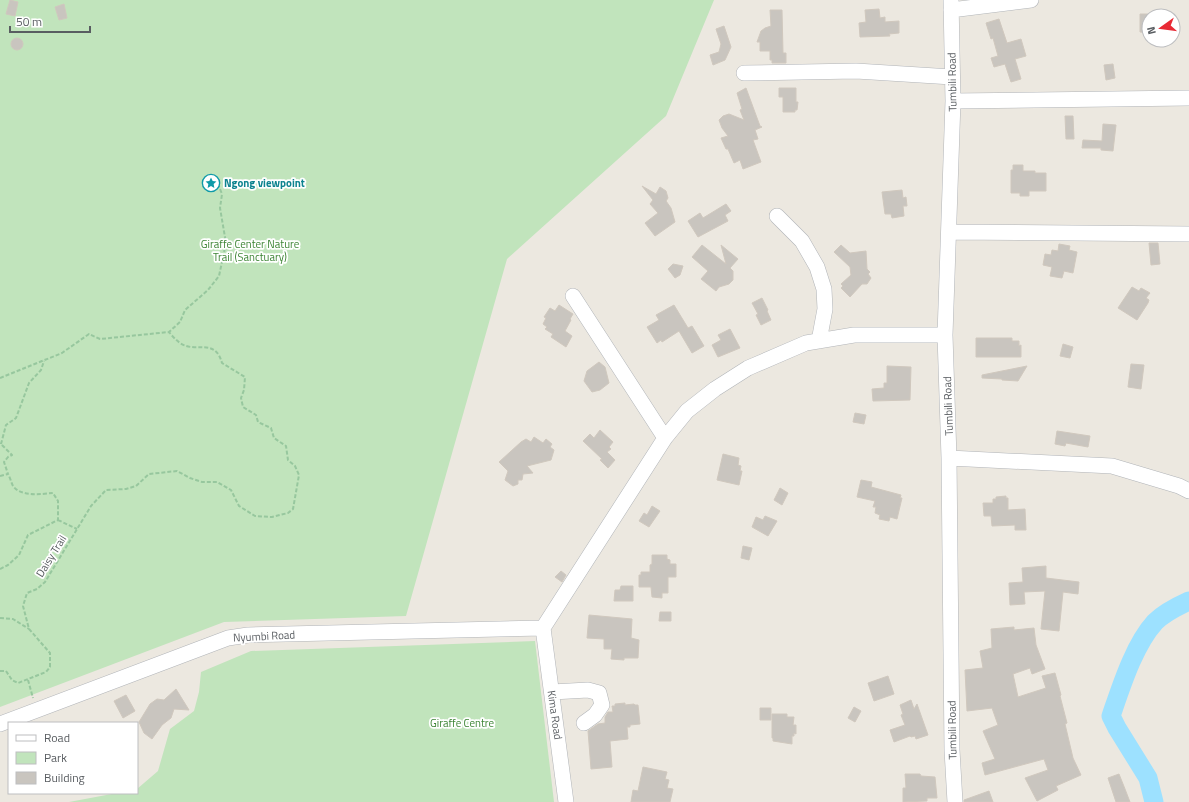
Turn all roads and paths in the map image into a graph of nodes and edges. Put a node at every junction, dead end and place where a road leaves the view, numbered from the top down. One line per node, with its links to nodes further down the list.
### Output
1 (1031, 0): 2 (street)
2 (951, 5): 4 (street, Tumbili Road)
3 (744, 73): 4 (street)
4 (952, 77): 6 (street, Tumbili Road)
5 (1189, 98): 6 (street)
6 (953, 102): 9 (street, Tumbili Road)
7 (217, 182): 12 (path)
8 (777, 216): 14 (street)
9 (949, 232): 10 (street); 13 (street, Tumbili Road)
10 (1189, 234)
11 (573, 296): 17 (street)
12 (169, 332): 15 (path); 24 (path, Daisy Trail)
13 (945, 335): 14 (street); 19 (street, Tumbili Road)
14 (819, 341): 17 (street)
15 (44, 361): 16 (path); 18 (path)
16 (0, 378)
17 (666, 438): 27 (street)
18 (0, 443): 20 (path)
19 (949, 458): 22 (street); 37 (street, Tumbili Road)
20 (8, 474): 21 (path); 23 (path)
21 (0, 476)
22 (1189, 491)
23 (58, 520): 24 (path); 25 (path)
24 (77, 529): 28 (path, Daisy Trail)
25 (0, 569)
26 (0, 618): 28 (path)
27 (543, 628): 31 (street, Kima Road); 32 (street, Nyumbi Road)
28 (28, 629): 30 (path)
29 (0, 671): 30 (path)
30 (28, 680): 32 (path)
31 (552, 692): 34 (street); 36 (street, Kima Road)
32 (41, 709): 33 (street); 35 (street, Nyumbi Road)
33 (57, 717)
34 (584, 723)
35 (0, 724)
36 (566, 802)
37 (955, 802)

